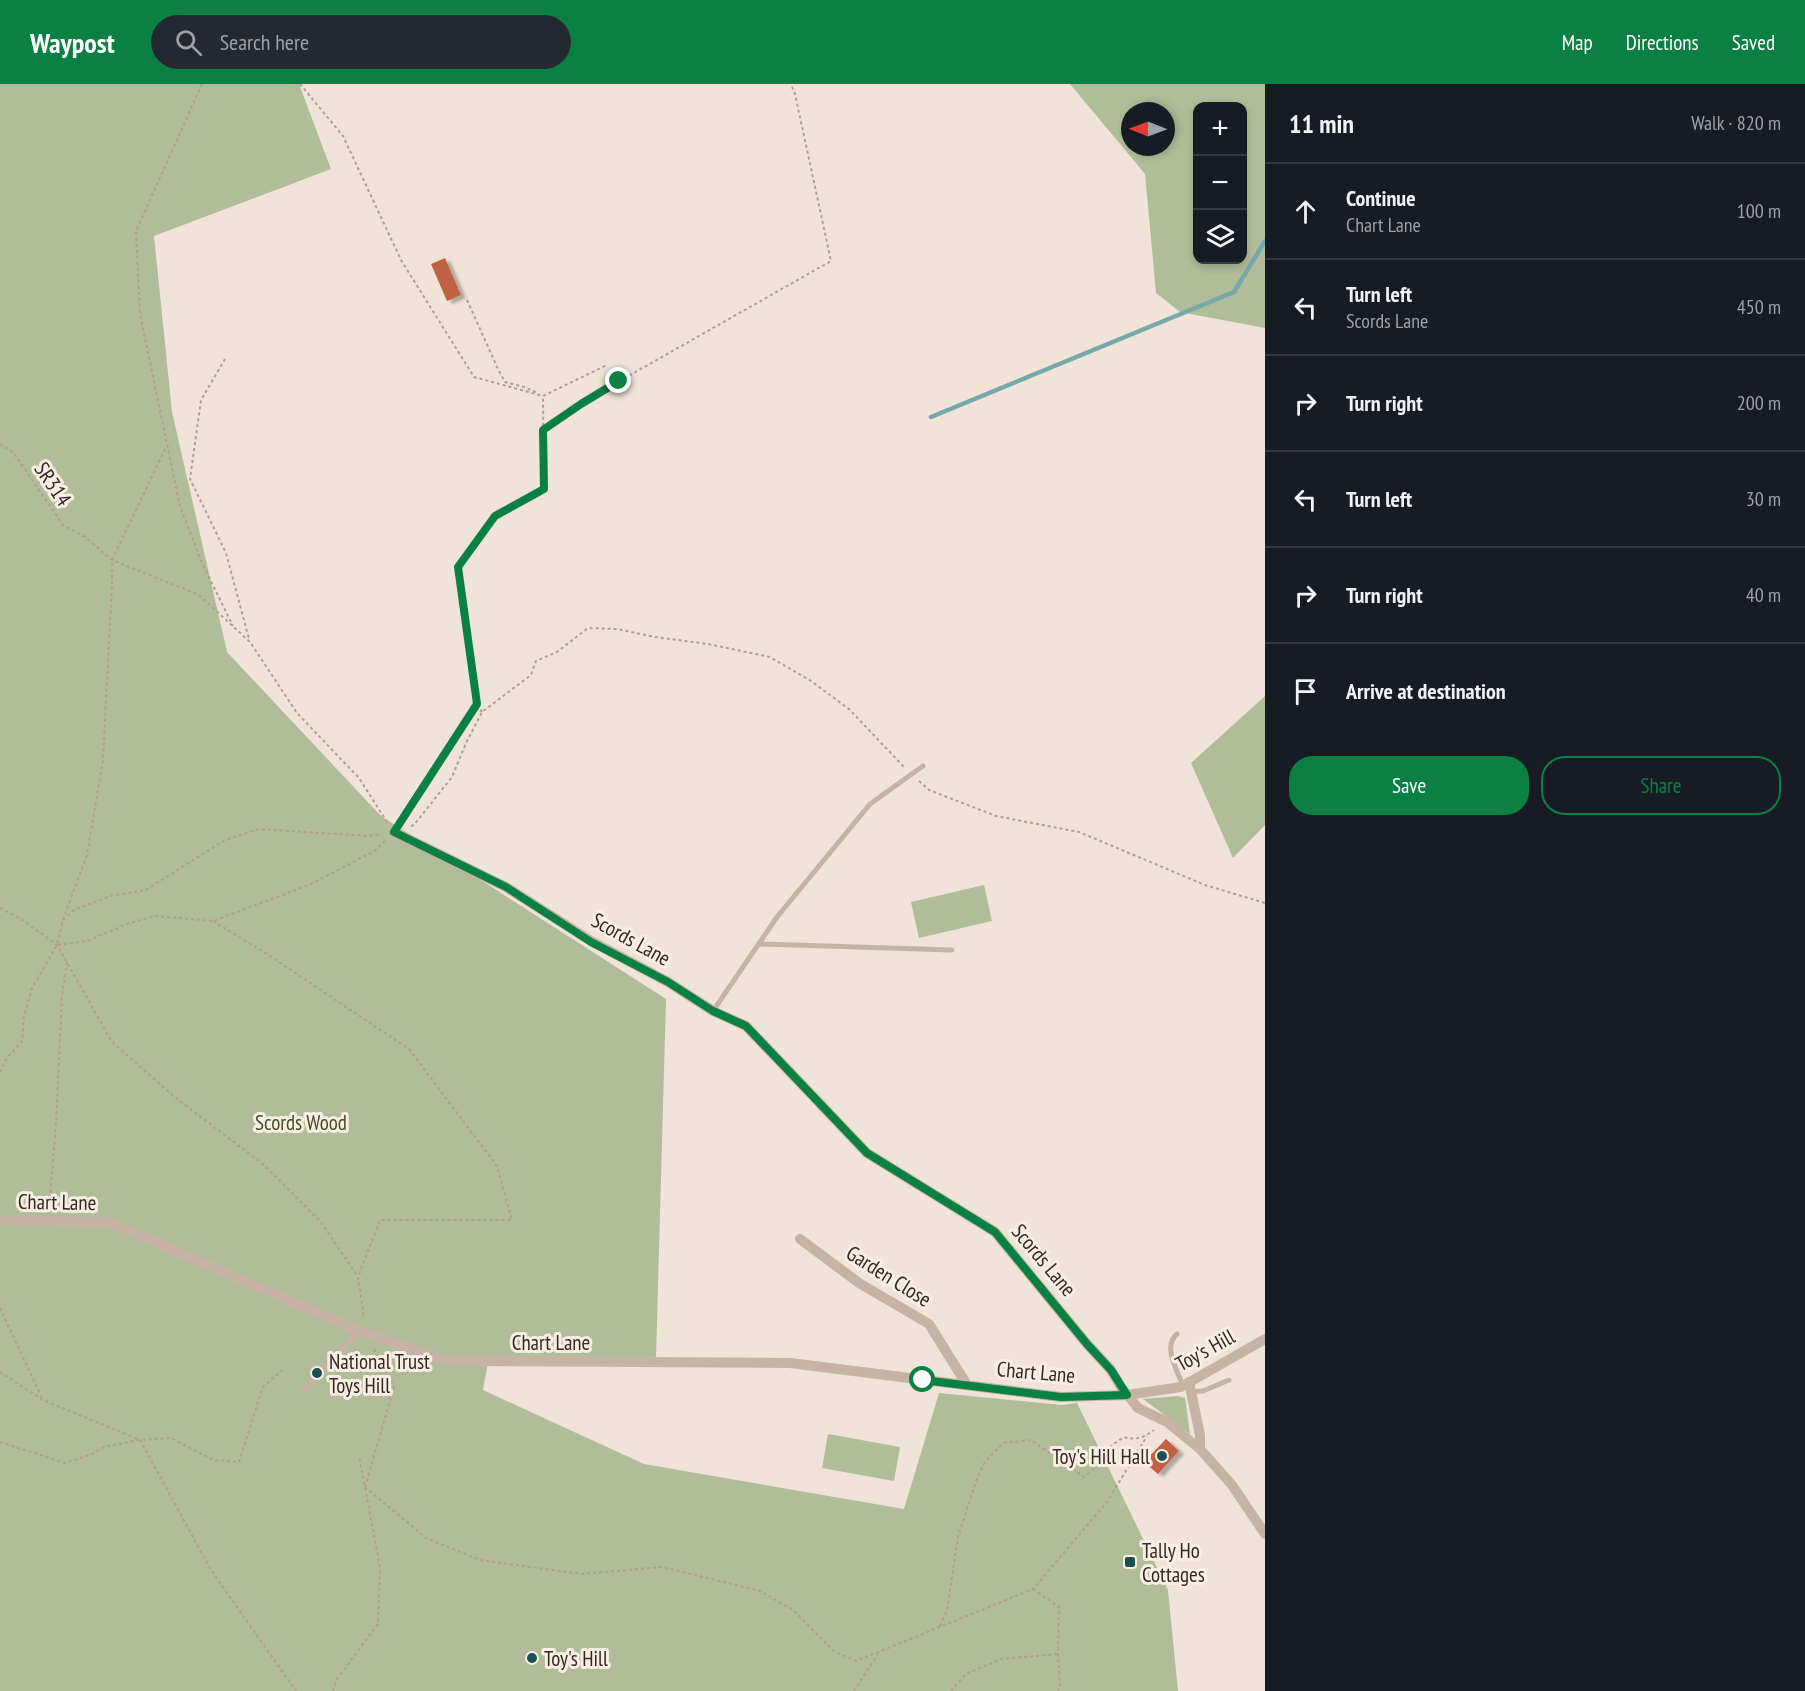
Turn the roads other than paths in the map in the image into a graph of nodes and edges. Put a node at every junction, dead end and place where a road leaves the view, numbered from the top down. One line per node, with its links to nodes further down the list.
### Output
1 (924, 766): 3 (lane)
2 (394, 832): 5 (street, Scords Lane)
3 (759, 944): 4 (lane); 5 (lane)
4 (952, 950)
5 (713, 1011): 15 (street, Scords Lane)
6 (0, 1220): 8 (street, Chart Lane)
7 (800, 1239): 12 (street, Garden Close)
8 (362, 1332): 12 (street, Chart Lane); 14 (lane)
9 (1177, 1334): 13 (lane)
10 (1265, 1339): 13 (street, Toy's Hill)
11 (1229, 1380): 13 (lane)
12 (968, 1385): 15 (street, Chart Lane)
13 (1188, 1387): 15 (street, Toy's Hill); 16 (street)
14 (303, 1392)
15 (1127, 1395): 16 (street, Scords Lane)
16 (1200, 1449): 17 (street, Scords Lane)
17 (1265, 1534)

